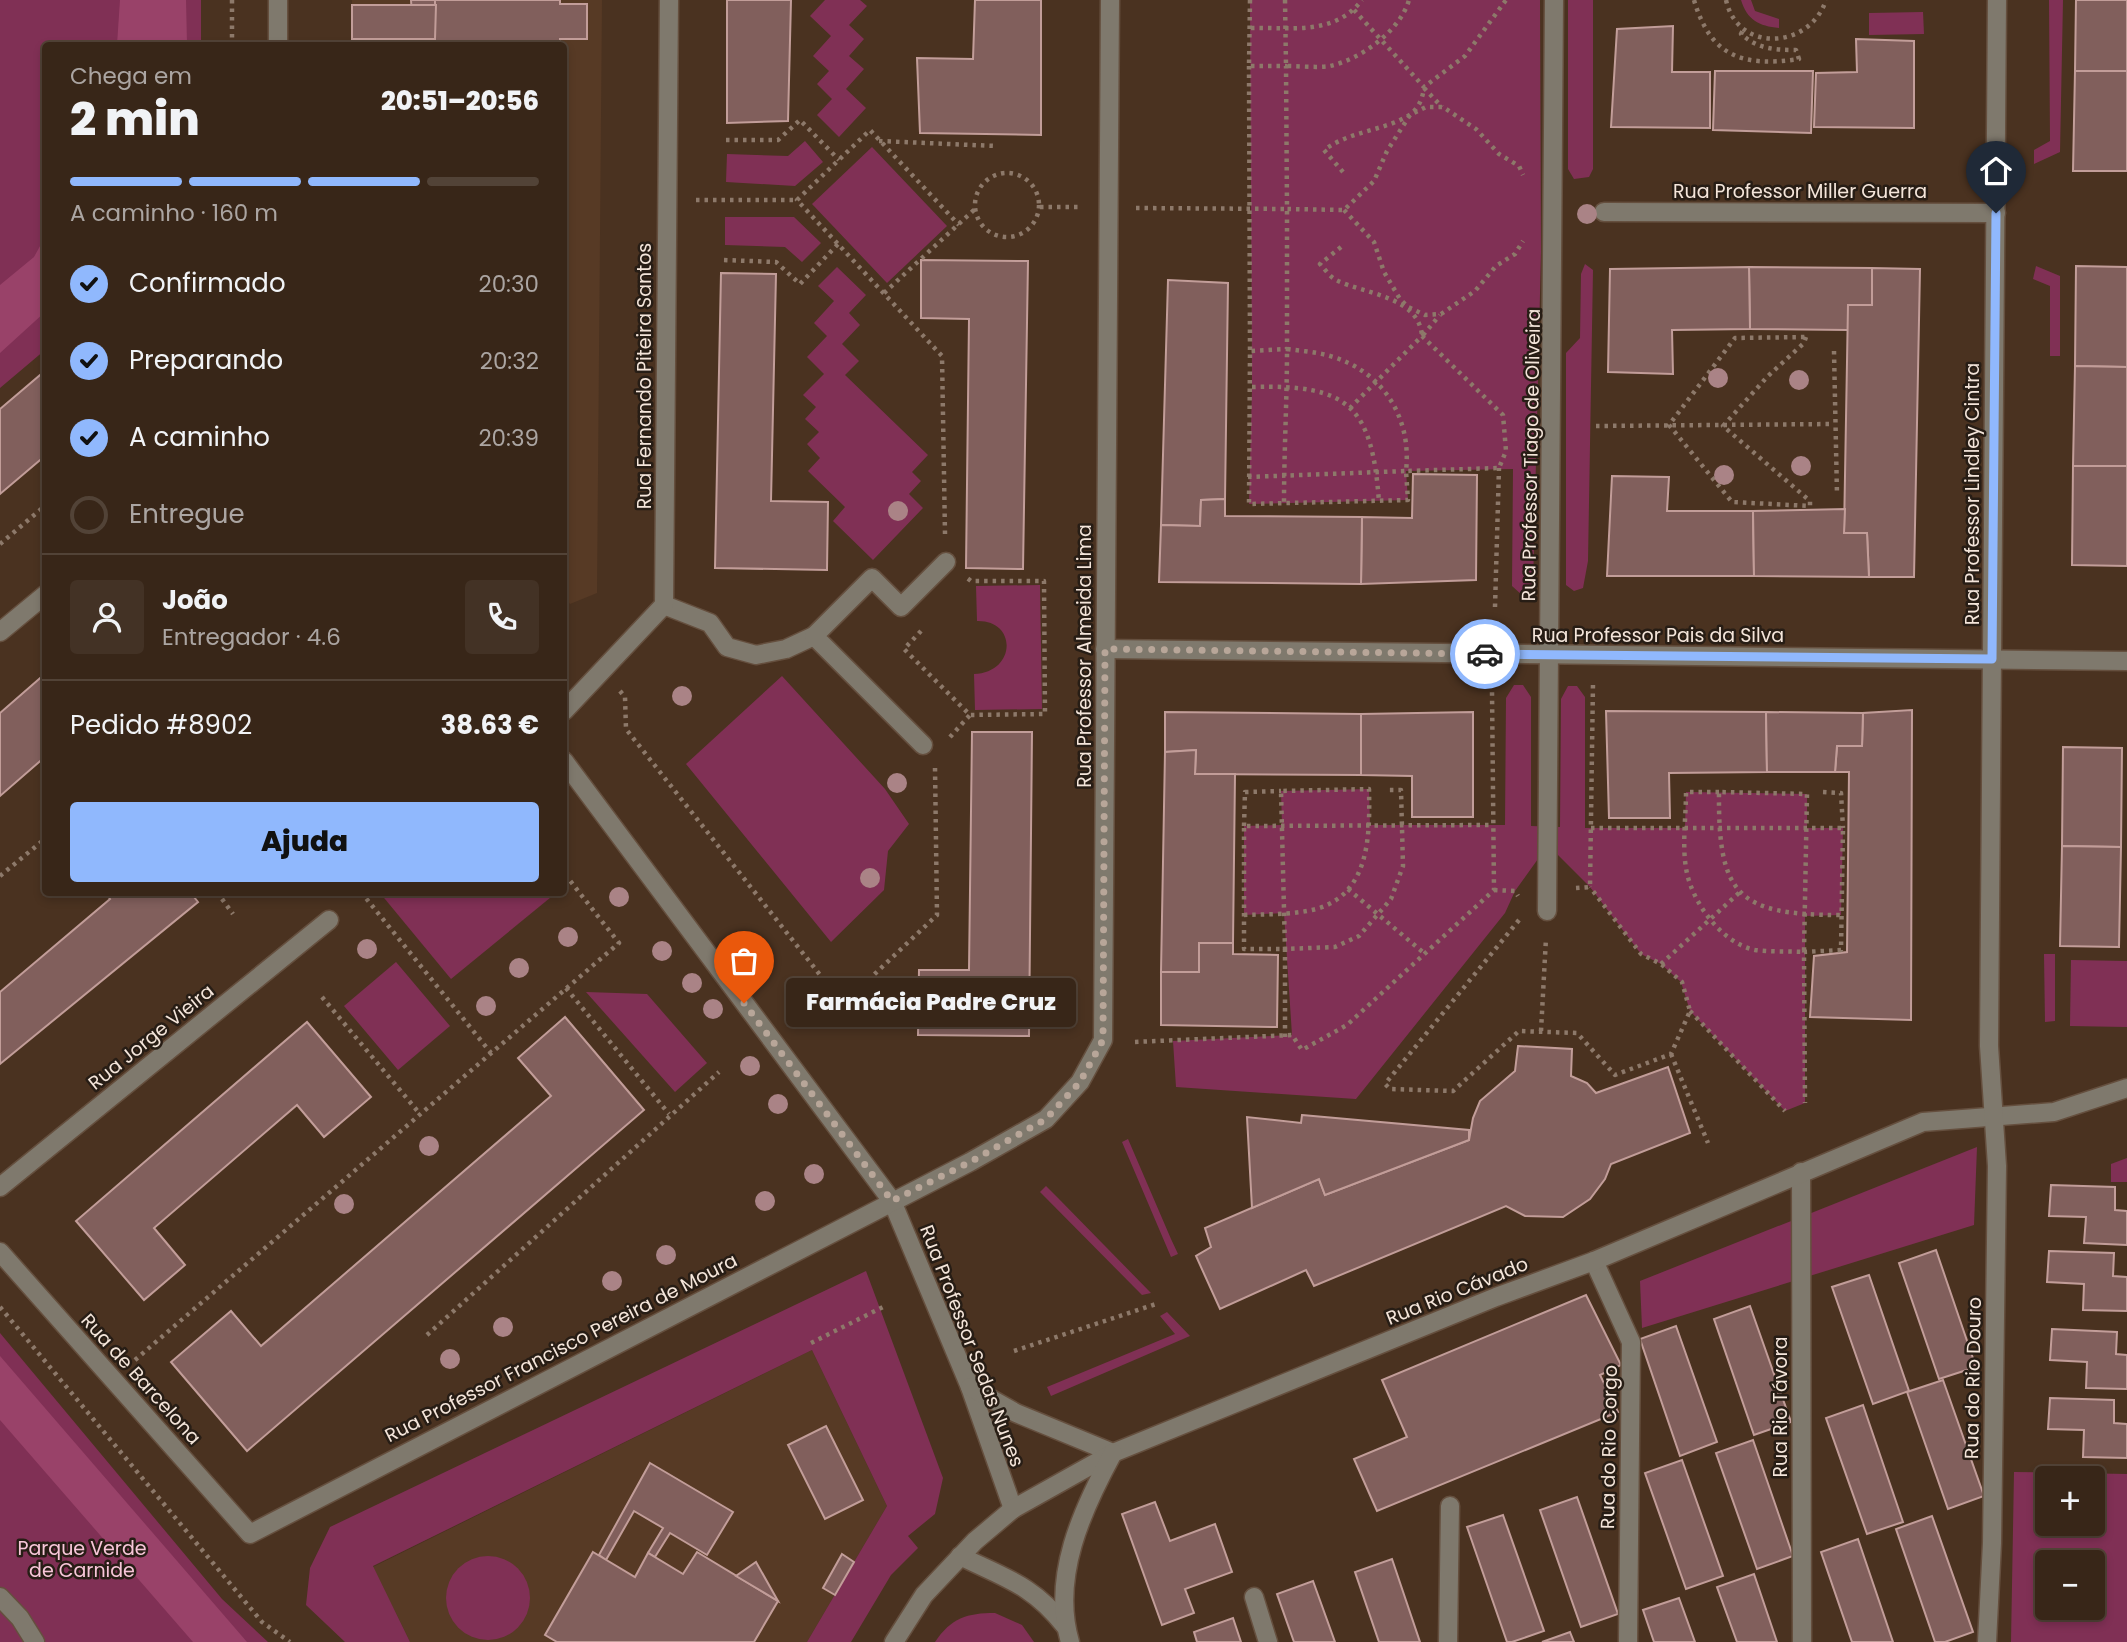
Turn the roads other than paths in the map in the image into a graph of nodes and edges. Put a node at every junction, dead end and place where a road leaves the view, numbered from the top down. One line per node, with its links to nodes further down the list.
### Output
1 (278, 0): 6 (street)
2 (669, 0): 11 (street, Rua Fernando Piteira Santos)
3 (1110, 0): 14 (street, Rua Professor Almeida Lima)
4 (1554, 0): 15 (street, Rua Professor Tiago de Oliveira)
5 (1997, 0): 8 (street, Rua Professor Lindley Cintra)
6 (278, 42)
7 (1604, 212): 8 (street, Rua Professor Miller Guerra)
8 (1996, 213): 16 (street, Rua Professor Lindley Cintra)
9 (946, 562): 13 (street)
10 (42, 597): 12 (street)
11 (664, 606): 13 (street); 18 (street)
12 (0, 632)
13 (814, 636): 19 (street)
14 (1105, 649): 15 (street, Rua Professor Pais da Silva); 27 (street, Rua Professor Almeida Lima)
15 (1550, 655): 16 (street, Rua Professor Pais da Silva); 21 (street, Rua Professor Tiago de Oliveira)
16 (1992, 659): 17 (street, Rua Professor Pais da Silva); 24 (street, Rua Professor Lindley Cintra)
17 (2127, 661)
18 (567, 708)
19 (929, 750)
20 (567, 765): 27 (street, Rua Professor Sedas Nunes)
21 (1547, 911)
22 (329, 920): 26 (street, Rua Jorge Vieira)
23 (2127, 1088): 24 (street, Rua Rio Cávado)
24 (1992, 1115): 25 (street, Rua Rio Cávado); 45 (street, Rua do Rio Douro)
25 (1801, 1172): 29 (street, Rua Rio Cávado); 44 (street, Rua Rio Távora)
26 (0, 1187)
27 (892, 1201): 30 (street, Rua Professor Sedas Nunes); 34 (street, Rua Professor Francisco Pereira de Moura)
28 (0, 1252): 34 (street, Rua de Barcelona)
29 (1594, 1261): 31 (street, Rua Rio Cávado); 43 (street, Rua do Rio Corgo)
30 (970, 1387): 31 (street); 33 (street, Rua Professor Sedas Nunes)
31 (1113, 1453): 33 (street, Rua Rio Cávado); 38 (street)
32 (1450, 1506): 42 (street)
33 (1013, 1509): 35 (street, Rua Rio Cávado)
34 (250, 1534)
35 (960, 1556): 38 (street); 40 (street, Rua Rio Cávado)
36 (0, 1597): 39 (street)
37 (1254, 1597): 41 (street)
38 (1068, 1634)
39 (35, 1642)
40 (894, 1642)
41 (1268, 1642)
42 (1448, 1642)
43 (1628, 1642)
44 (1802, 1642)
45 (1987, 1642)

